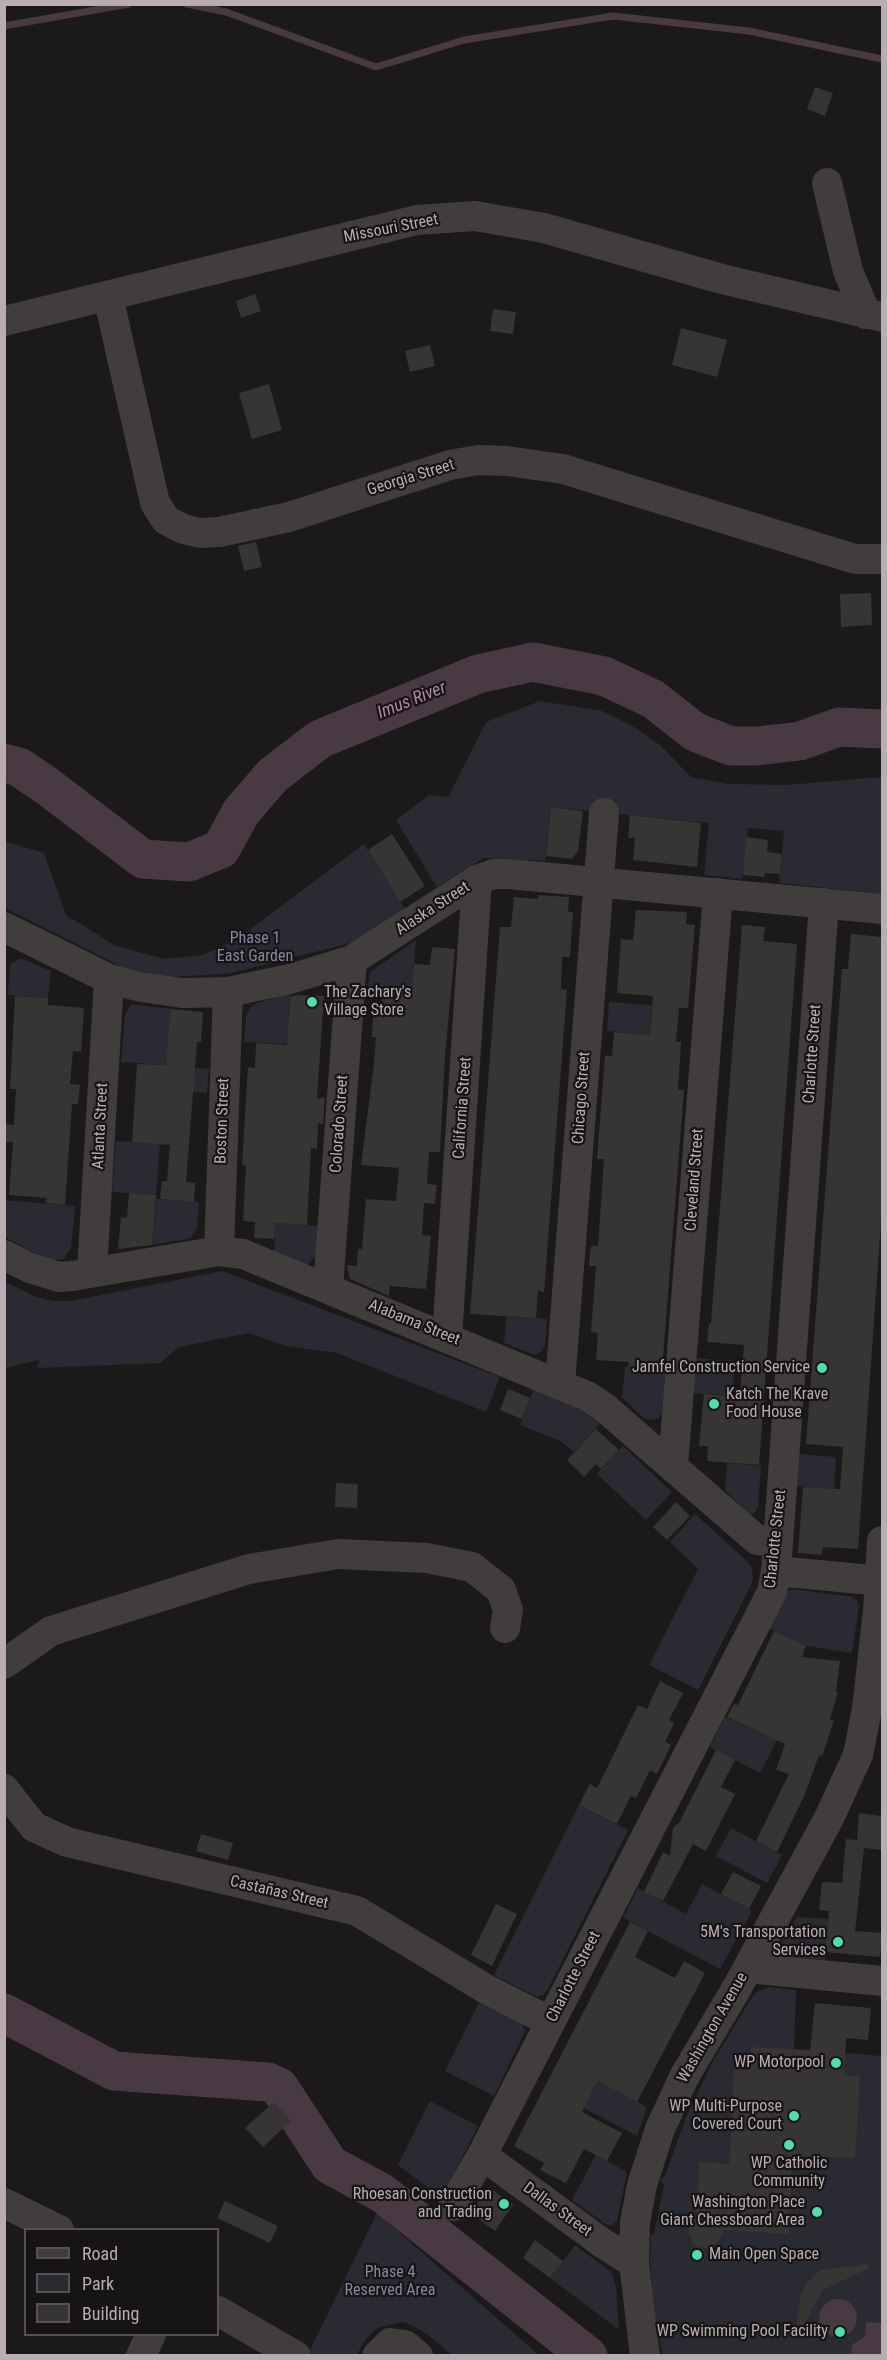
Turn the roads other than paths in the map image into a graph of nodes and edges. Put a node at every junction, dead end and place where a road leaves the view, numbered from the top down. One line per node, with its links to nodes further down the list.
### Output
1 (827, 183): 3 (street)
2 (108, 296): 3 (street, Missouri Street); 4 (street, Missouri Street); 5 (street, Georgia Street)
3 (874, 316)
4 (4, 321)
5 (882, 559)
6 (604, 813): 8 (street, Chicago Street)
7 (477, 880): 8 (street, Alaska Street); 13 (street, Alaska Street); 20 (street, California Street)
8 (599, 882): 9 (street, Alaska Street); 21 (street, Chicago Street)
9 (717, 893): 10 (street, Alaska Street); 22 (street, Cleveland Street)
10 (824, 903): 11 (street, Alaska Street); 24 (street, Charlotte Street)
11 (882, 909)
12 (4, 927): 14 (street, Alaska Street)
13 (352, 960): 15 (street, Alaska Street); 19 (street, Colorado Street)
14 (109, 979): 15 (street, Alaska Street); 18 (street, Atlanta Street)
15 (228, 992): 16 (street, Boston Street)
16 (219, 1251): 18 (street, Alabama Street); 19 (street, Alabama Street)
17 (4, 1255): 18 (street, Alabama Street)
18 (92, 1272)
19 (328, 1288): 20 (street, Alabama Street)
20 (447, 1336): 21 (street, Alabama Street)
21 (560, 1384): 22 (street, Alabama Street)
22 (673, 1466): 24 (street, Alabama Street)
23 (882, 1541): 26 (street, Washington Avenue)
24 (778, 1542): 25 (street, Charlotte Street)
25 (776, 1571): 26 (street); 32 (street, Charlotte Street)
26 (881, 1580): 30 (street, Washington Avenue)
27 (505, 1628): 28 (street)
28 (4, 1664)
29 (4, 1789): 32 (street, Castañas Street)
30 (748, 1968): 31 (street); 37 (street, Washington Avenue)
31 (882, 1981)
32 (550, 2022): 33 (street, Charlotte Street)
33 (482, 2155): 35 (street, Charlotte Street); 37 (street, Dallas Street)
34 (4, 2203): 36 (street)
35 (453, 2206)
36 (56, 2228)
37 (634, 2263): 44 (street, Washington Avenue)
38 (219, 2312): 42 (street)
39 (151, 2336): 41 (street)
40 (384, 2349): 43 (street)
41 (141, 2355)
42 (296, 2355)
43 (418, 2355)
44 (645, 2355)

